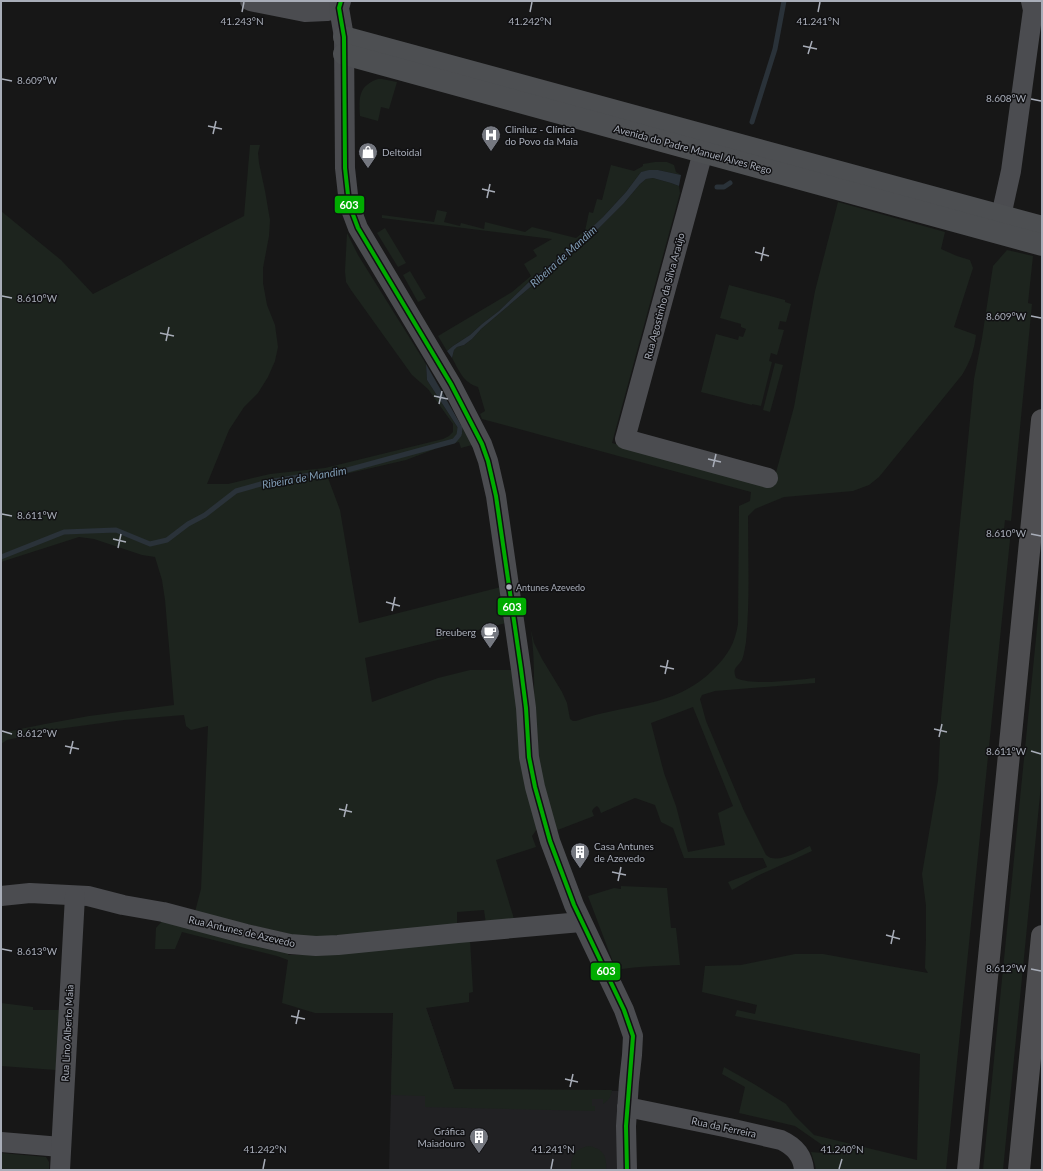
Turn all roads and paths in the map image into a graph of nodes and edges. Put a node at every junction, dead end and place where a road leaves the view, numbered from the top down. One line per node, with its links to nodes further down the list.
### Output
1 (250, 1): 3 (street)
2 (1031, 1): 6 (street)
3 (340, 4): 4 (street)
4 (344, 46): 5 (main road, Avenida do Padre Manuel Alves Rego); 6 (main road, Avenida do Padre Manuel Alves Rego); 13 (street)
5 (703, 152): 7 (main road, Avenida do Padre Manuel Alves Rego); 10 (street, Rua Agostinho da Silva Araújo)
6 (1001, 216): 7 (main road, Avenida do Padre Manuel Alves Rego)
7 (1028, 229): 8 (main road, Avenida do Padre Manuel Alves Rego)
8 (1042, 245)
9 (1042, 420): 21 (highway)
10 (768, 478)
11 (1, 896): 12 (street, Rua Antunes de Azevedo)
12 (74, 896): 13 (street, Rua Antunes de Azevedo); 17 (street, Rua Lino Alberto Maia)
13 (581, 922): 15 (street)
14 (1042, 936): 22 (highway)
15 (627, 1107): 19 (street); 20 (street, Rua da Ferreira)
16 (1, 1142): 17 (street)
17 (62, 1147): 18 (street, Rua Lino Alberto Maia)
18 (60, 1170)
19 (627, 1170)
20 (804, 1170)
21 (968, 1170)
22 (1019, 1170)

